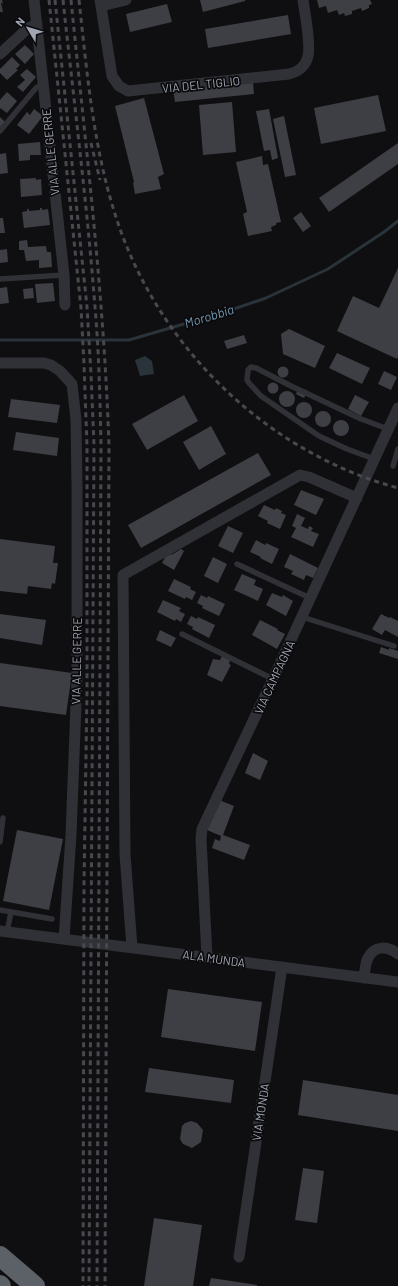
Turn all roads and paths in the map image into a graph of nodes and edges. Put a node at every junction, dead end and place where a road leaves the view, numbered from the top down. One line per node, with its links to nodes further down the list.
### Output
1 (34, 0): 5 (street, VIA ALLE GERRE)
2 (126, 0): 4 (street)
3 (303, 0): 4 (street, VIA DEL TIGLIO)
4 (100, 3)
5 (37, 24): 6 (street); 7 (street, VIA ALLE GERRE)
6 (0, 54)
7 (43, 84): 8 (lane); 9 (street, VIA ALLE GERRE)
8 (0, 131)
9 (64, 275): 10 (lane); 11 (street, VIA ALLE GERRE)
10 (0, 279)
11 (65, 305)
12 (0, 363): 31 (street, VIA ALLE GERRE)
13 (398, 408): 14 (street, VIA CAMPAGNA)
14 (393, 426): 16 (street, VIA CAMPAGNA); 16 (lane)
15 (398, 449): 17 (lane)
16 (374, 459): 18 (street, VIA CAMPAGNA)
17 (393, 466)
18 (357, 498): 20 (street, VIA CAMPAGNA); 32 (street)
19 (237, 564): 20 (lane)
20 (310, 598): 21 (street, VIA CAMPAGNA)
21 (302, 617): 23 (lane); 24 (street, VIA CAMPAGNA)
22 (182, 634): 24 (lane)
23 (394, 646)
24 (273, 679): 34 (street, VIA CAMPAGNA)
25 (4, 818): 26 (lane)
26 (0, 842)
27 (0, 910): 28 (lane)
28 (11, 912): 29 (lane); 30 (lane)
29 (52, 919)
30 (2, 933): 31 (street, ALA MUNDA)
31 (64, 939): 32 (street, ALA MUNDA)
32 (132, 948): 34 (street, ALA MUNDA)
33 (398, 954): 36 (street)
34 (207, 957): 35 (street, ALA MUNDA)
35 (282, 967): 36 (street, ALA MUNDA); 39 (street, VIA MONDA)
36 (364, 978): 37 (street, ALA MUNDA)
37 (398, 982)
38 (0, 1256): 40 (highway)
39 (238, 1257)
40 (35, 1286)

